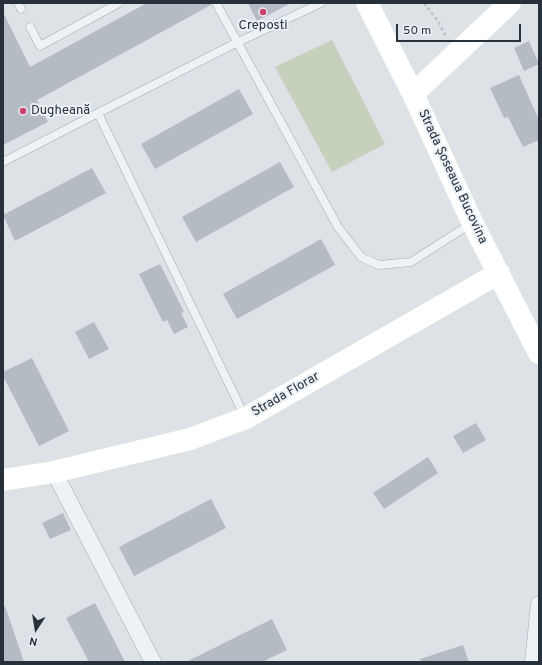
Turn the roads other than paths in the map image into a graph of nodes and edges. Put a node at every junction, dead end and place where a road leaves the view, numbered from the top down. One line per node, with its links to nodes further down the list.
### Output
1 (119, 3): 6 (lane)
2 (216, 3): 7 (lane)
3 (321, 3): 7 (lane)
4 (367, 3): 8 (street, Strada Șoseaua Bucovina)
5 (510, 3): 8 (street)
6 (30, 26)
7 (236, 43): 9 (lane); 11 (lane)
8 (413, 94): 11 (street, Strada Șoseaua Bucovina)
9 (98, 113): 10 (lane); 14 (lane)
10 (3, 162)
11 (472, 222): 12 (street, Strada Șoseaua Bucovina)
12 (499, 273): 13 (street, Strada Șoseaua Bucovina); 14 (street, Strada Florar)
13 (539, 351)
14 (246, 418): 15 (street, Strada Florar)
15 (54, 472): 16 (street, Strada Florar); 18 (street)
16 (3, 480)
17 (539, 604): 19 (street)
18 (153, 662)
19 (533, 662)

